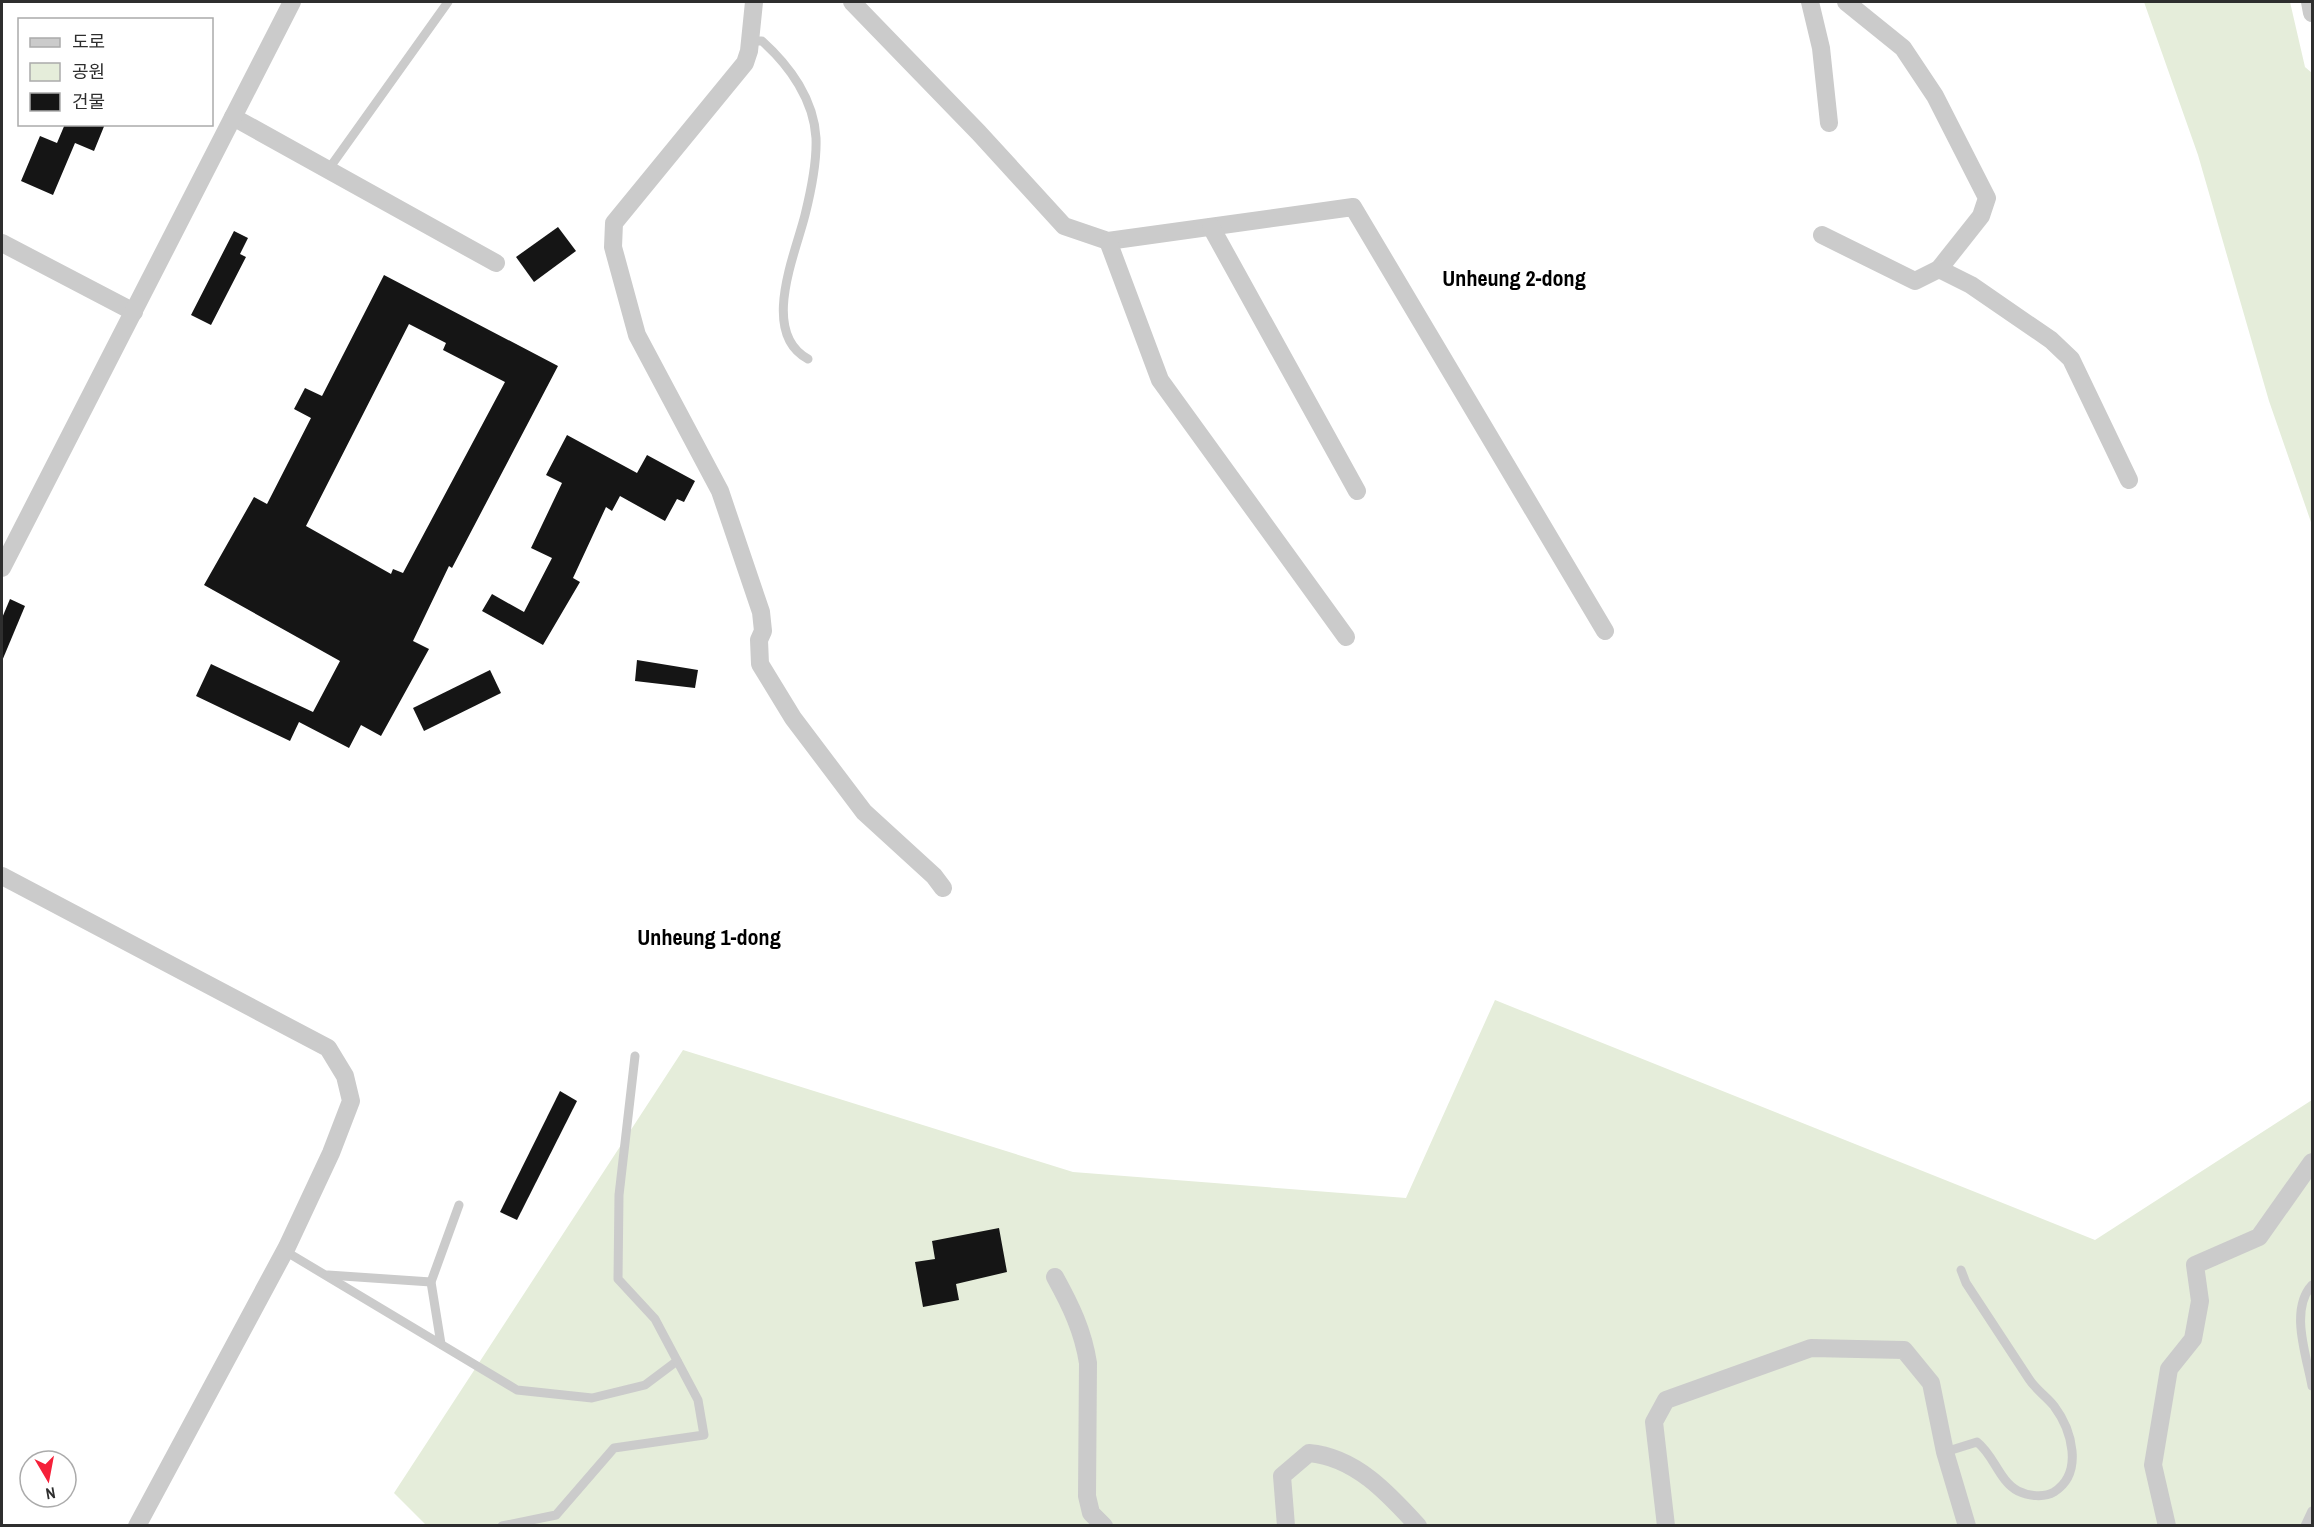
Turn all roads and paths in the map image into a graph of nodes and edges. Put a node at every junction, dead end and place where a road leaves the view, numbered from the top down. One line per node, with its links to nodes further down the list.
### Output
1 (292, 2): 10 (street)
2 (448, 2): 12 (lane)
3 (754, 2): 9 (street)
4 (852, 2): 15 (street)
5 (1810, 2): 11 (street)
6 (1846, 2): 18 (street)
7 (2310, 2): 8 (street)
8 (2313, 13)
9 (749, 41): 20 (lane); 27 (street)
10 (233, 117): 12 (street); 19 (street)
11 (1829, 123)
12 (328, 170): 17 (street)
13 (1211, 227): 15 (street); 22 (street); 24 (street)
14 (1822, 235): 18 (street)
15 (1108, 241): 25 (street)
16 (2, 243): 19 (street)
17 (496, 264)
18 (1939, 269): 21 (street)
19 (134, 312): 23 (street)
20 (808, 359)
21 (2129, 480)
22 (1357, 491)
23 (2, 568)
24 (1605, 631)
25 (1346, 637)
26 (2, 876): 31 (street)
27 (943, 888)
28 (635, 1056): 38 (lane)
29 (2313, 1162): 49 (street)
30 (459, 1204): 35 (lane)
31 (285, 1251): 33 (lane); 42 (street)
32 (1960, 1270): 40 (lane)
33 (325, 1275): 35 (lane); 37 (lane)
34 (1055, 1277): 44 (street)
35 (431, 1282): 37 (lane)
36 (2313, 1285): 39 (lane)
37 (441, 1344): 38 (lane)
38 (677, 1361): 43 (lane)
39 (2313, 1386)
40 (1945, 1452): 47 (street); 48 (street)
41 (2313, 1511): 50 (lane)
42 (137, 1526)
43 (502, 1526)
44 (1104, 1526)
45 (1286, 1526): 46 (street)
46 (1418, 1526)
47 (1666, 1526)
48 (1967, 1526)
49 (2167, 1526)
50 (2305, 1526)

